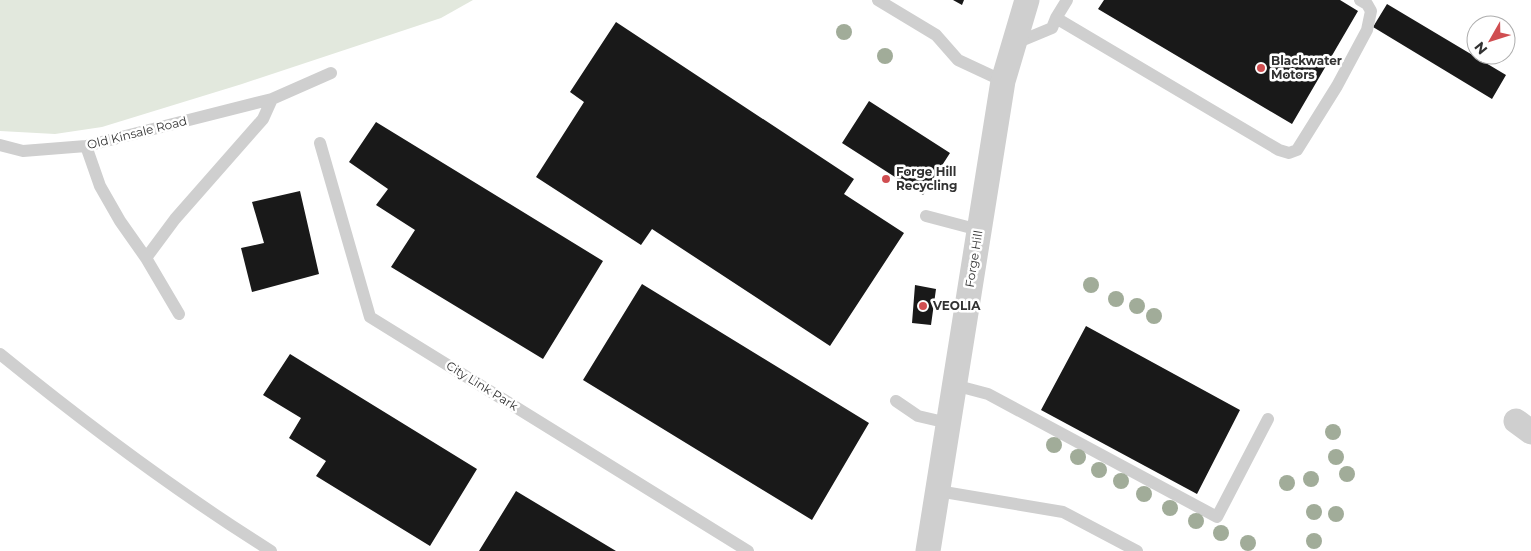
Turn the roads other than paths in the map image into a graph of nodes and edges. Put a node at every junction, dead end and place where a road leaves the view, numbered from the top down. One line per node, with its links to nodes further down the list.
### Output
1 (878, 0): 8 (lane)
2 (1027, 0): 6 (street, Forge Hill)
3 (1067, 0): 5 (lane)
4 (1360, 0): 5 (lane)
5 (1056, 18): 6 (lane)
6 (1016, 43): 8 (street, Forge Hill)
7 (331, 73): 9 (lane, Old Kinsale Road)
8 (1003, 81): 14 (street, Forge Hill)
9 (272, 99): 12 (lane, Old Kinsale Road); 15 (lane)
10 (320, 143): 24 (lane, City Link Park)
11 (0, 145): 12 (lane, Old Kinsale Road)
12 (86, 146): 15 (lane)
13 (926, 216): 14 (lane)
14 (979, 230): 18 (street, Forge Hill)
15 (146, 258): 16 (lane)
16 (179, 314)
17 (0, 354): 23 (lane)
18 (954, 385): 20 (lane); 21 (street, Forge Hill)
19 (896, 401): 21 (lane)
20 (1268, 419)
21 (948, 423): 22 (street, Forge Hill)
22 (938, 490): 25 (street, Forge Hill); 26 (lane)
23 (271, 551)
24 (748, 551)
25 (928, 551)
26 (1137, 551)

